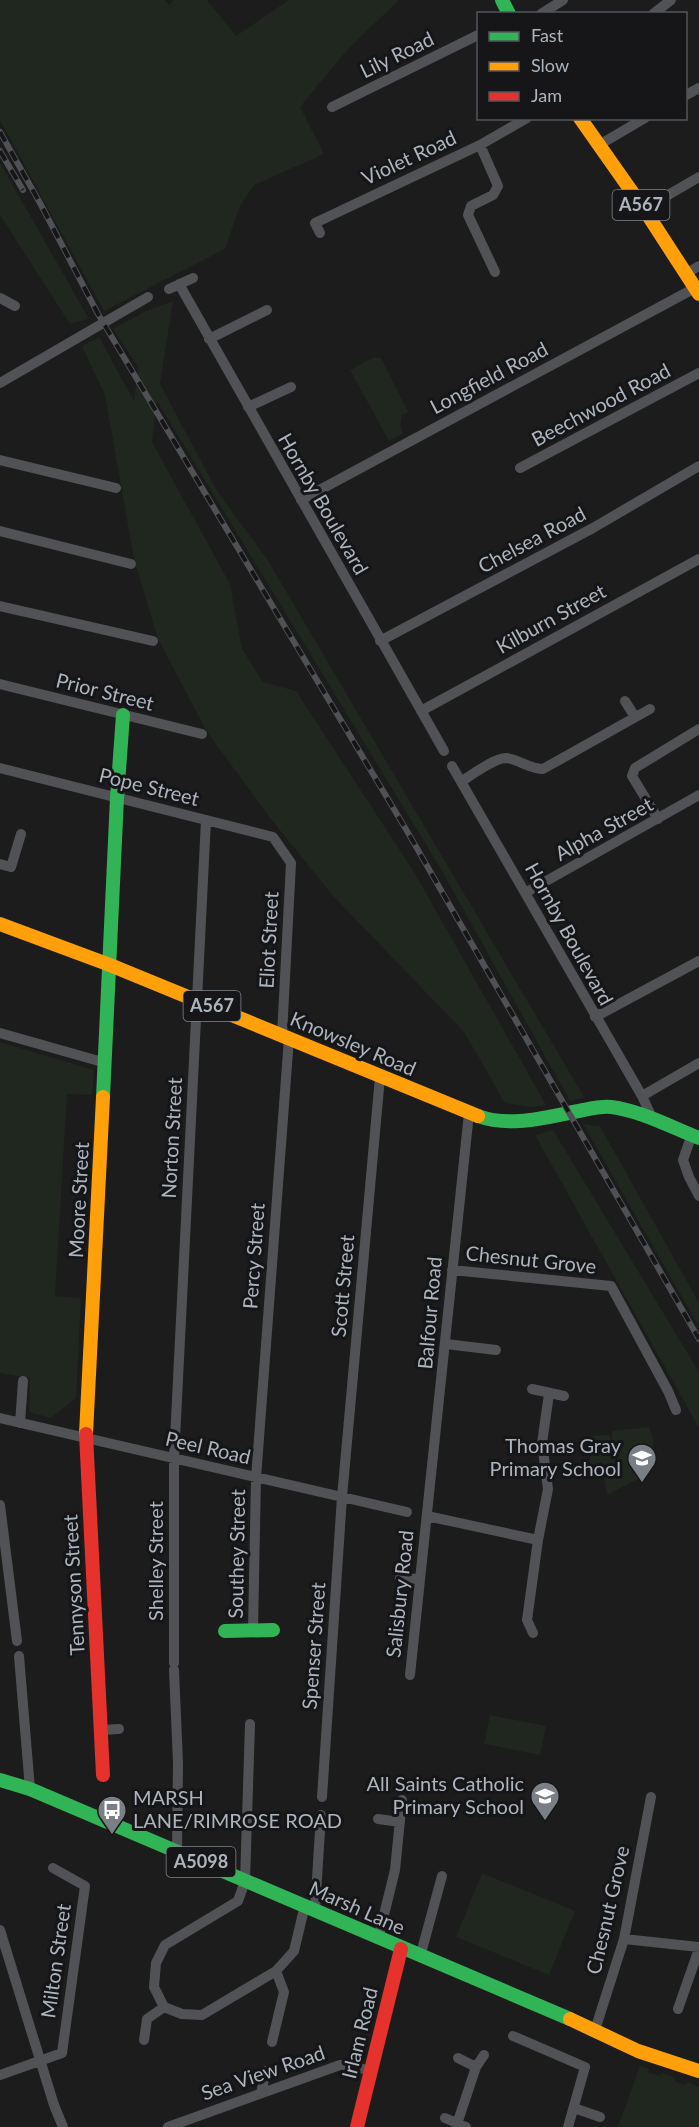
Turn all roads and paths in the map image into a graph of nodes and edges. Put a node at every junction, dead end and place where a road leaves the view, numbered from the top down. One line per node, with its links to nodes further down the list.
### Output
1 (563, 0): 3 (street)
2 (671, 0): 4 (street)
3 (543, 8)
4 (656, 12)
5 (477, 35): 6 (street, Lily Road)
6 (332, 107)
7 (524, 120): 10 (street, Violet Road)
8 (581, 120): 11 (main road, A567)
9 (642, 120): 11 (street)
10 (480, 145): 14 (street, Violet Road); 16 (street)
11 (599, 145): 13 (main road, A567)
12 (699, 177): 13 (street)
13 (644, 209): 15 (main road, A567)
14 (320, 233)
15 (693, 269): 18 (main road, A567)
16 (495, 272)
17 (193, 278): 23 (street, Hornby Boulevard)
18 (697, 291): 32 (street, Longfield Road)
19 (148, 297): 25 (street)
20 (0, 298): 21 (street)
21 (15, 306)
22 (267, 310): 23 (street)
23 (208, 339): 27 (street, Hornby Boulevard)
24 (699, 373): 30 (street, Beechwood Road)
25 (0, 384)
26 (291, 387): 27 (street)
27 (248, 407): 32 (street, Hornby Boulevard)
28 (0, 460): 31 (street)
29 (699, 466): 38 (street, Chelsea Road)
30 (520, 468)
31 (116, 488)
32 (301, 500): 38 (street, Hornby Boulevard)
33 (0, 531): 35 (street)
34 (699, 559): 42 (street, Kilburn Street)
35 (131, 564)
36 (0, 606): 37 (street)
37 (153, 641)
38 (380, 641): 42 (street, Hornby Boulevard)
39 (0, 684): 43 (street, Prior Street)
40 (625, 701): 44 (street)
41 (650, 709): 44 (street)
42 (421, 711): 47 (street, Hornby Boulevard)
43 (123, 715): 46 (street, Prior Street); 52 (main road, Moore Street)
44 (634, 717): 50 (street)
45 (699, 729): 53 (street)
46 (202, 734)
47 (444, 751)
48 (452, 766): 50 (street, Hornby Boulevard)
49 (0, 768): 52 (street, Pope Street)
50 (462, 781): 58 (street, Hornby Boulevard)
51 (699, 795): 53 (street, Alpha Street)
52 (117, 798): 54 (street, Pope Street); 61 (main road, Moore Street)
53 (658, 819): 58 (street, Alpha Street)
54 (206, 820): 56 (street, Pope Street); 62 (street, Norton Street)
55 (21, 834): 57 (street)
56 (284, 849): 65 (street, Eliot Street)
57 (0, 864)
58 (525, 893): 63 (street, Hornby Boulevard)
59 (0, 924): 61 (main road, Knowsley Road / A567)
60 (699, 962): 63 (street)
61 (110, 965): 62 (main road, Knowsley Road / A567); 66 (main road, Moore Street)
62 (198, 1000): 65 (main road, Knowsley Road / A567); 85 (street, Norton Street)
63 (595, 1017): 69 (street, Hornby Boulevard)
64 (0, 1033): 66 (street)
65 (286, 1037): 68 (main road, Knowsley Road / A567); 86 (street, Percy Street)
66 (106, 1063): 84 (main road, Moore Street)
67 (699, 1063): 69 (street)
68 (380, 1077): 70 (main road, Knowsley Road / A567); 87 (street, Scott Street)
69 (642, 1096): 71 (street, Hornby Boulevard)
70 (469, 1113): 71 (main road, Knowsley Road / A567); 74 (street, Balfour Road)
71 (653, 1120): 72 (main road, Knowsley Road / A567)
72 (695, 1136): 73 (street)
73 (699, 1196)
74 (452, 1270): 75 (street, Balfour Road); 81 (street, Chesnut Grove)
75 (446, 1344): 76 (street); 90 (street, Balfour Road)
76 (496, 1350)
77 (23, 1381): 83 (street)
78 (532, 1389): 79 (street)
79 (549, 1394): 80 (street); 91 (street)
80 (564, 1396)
81 (676, 1410)
82 (0, 1418): 83 (street, Peel Road)
83 (21, 1423): 84 (street, Peel Road)
84 (86, 1438): 85 (street, Peel Road); 103 (main road, Tennyson Street)
85 (174, 1459): 86 (street, Peel Road); 113 (street, Shelley Street)
86 (256, 1478): 87 (street, Peel Road); 94 (street, Southey Street)
87 (342, 1497): 89 (street, Peel Road); 107 (street, Spenser Street)
88 (0, 1505): 98 (street)
89 (407, 1512)
90 (427, 1516): 91 (street); 93 (street, Salisbury Road)
91 (538, 1540): 97 (street)
92 (400, 1578): 93 (street)
93 (420, 1579): 100 (street, Salisbury Road)
94 (253, 1630): 95 (main road); 96 (main road)
95 (273, 1630)
96 (225, 1631)
97 (533, 1634)
98 (17, 1641)
99 (19, 1656): 106 (street)
100 (410, 1675)
101 (250, 1724): 116 (street)
102 (119, 1729): 103 (street)
103 (101, 1730): 104 (main road, Tennyson Street)
104 (103, 1775)
105 (0, 1780): 106 (main road, Marsh Lane / A5098)
106 (30, 1790): 113 (main road, Marsh Lane / A5098)
107 (322, 1797)
108 (651, 1797): 120 (street, Chesnut Grove)
109 (402, 1800): 112 (street)
110 (321, 1815): 117 (street)
111 (378, 1819): 112 (street)
112 (400, 1822): 119 (street)
113 (177, 1852): 116 (main road, Marsh Lane / A5098)
114 (53, 1868): 135 (street, Milton Street)
115 (442, 1876): 123 (street)
116 (245, 1881): 117 (main road, Marsh Lane / A5098); 127 (street)
117 (310, 1908): 119 (main road, Marsh Lane / A5098); 124 (street)
118 (0, 1929): 125 (street)
119 (378, 1939): 122 (main road, Marsh Lane / A5098)
120 (624, 1939): 121 (street); 129 (street, Chesnut Grove)
121 (699, 1948): 128 (street)
122 (401, 1949): 123 (main road, Marsh Lane / A5098); 139 (main road, Irlam Road)
123 (420, 1957): 129 (main road, Marsh Lane / A5098)
124 (276, 1971): 127 (street); 132 (street)
125 (12, 1972): 126 (street); 135 (street)
126 (0, 1976)
127 (164, 2007): 131 (street)
128 (678, 2009)
129 (595, 2030): 138 (main road, Marsh Lane / A5098)
130 (513, 2036): 142 (street)
131 (144, 2040)
132 (272, 2042)
133 (484, 2055): 136 (street)
134 (458, 2058): 136 (street)
135 (41, 2062): 140 (street); 146 (street)
136 (476, 2067): 145 (street)
137 (266, 2071): 141 (street)
138 (699, 2071)
139 (371, 2072): 141 (street, Sea View Road); 148 (main road, Irlam Road)
140 (0, 2075)
141 (261, 2093): 147 (street, Sea View Road)
142 (574, 2108): 143 (street); 149 (street)
143 (600, 2117)
144 (445, 2118): 145 (street)
145 (461, 2125)
146 (63, 2127)
147 (168, 2127)
148 (357, 2127)
149 (568, 2127)

